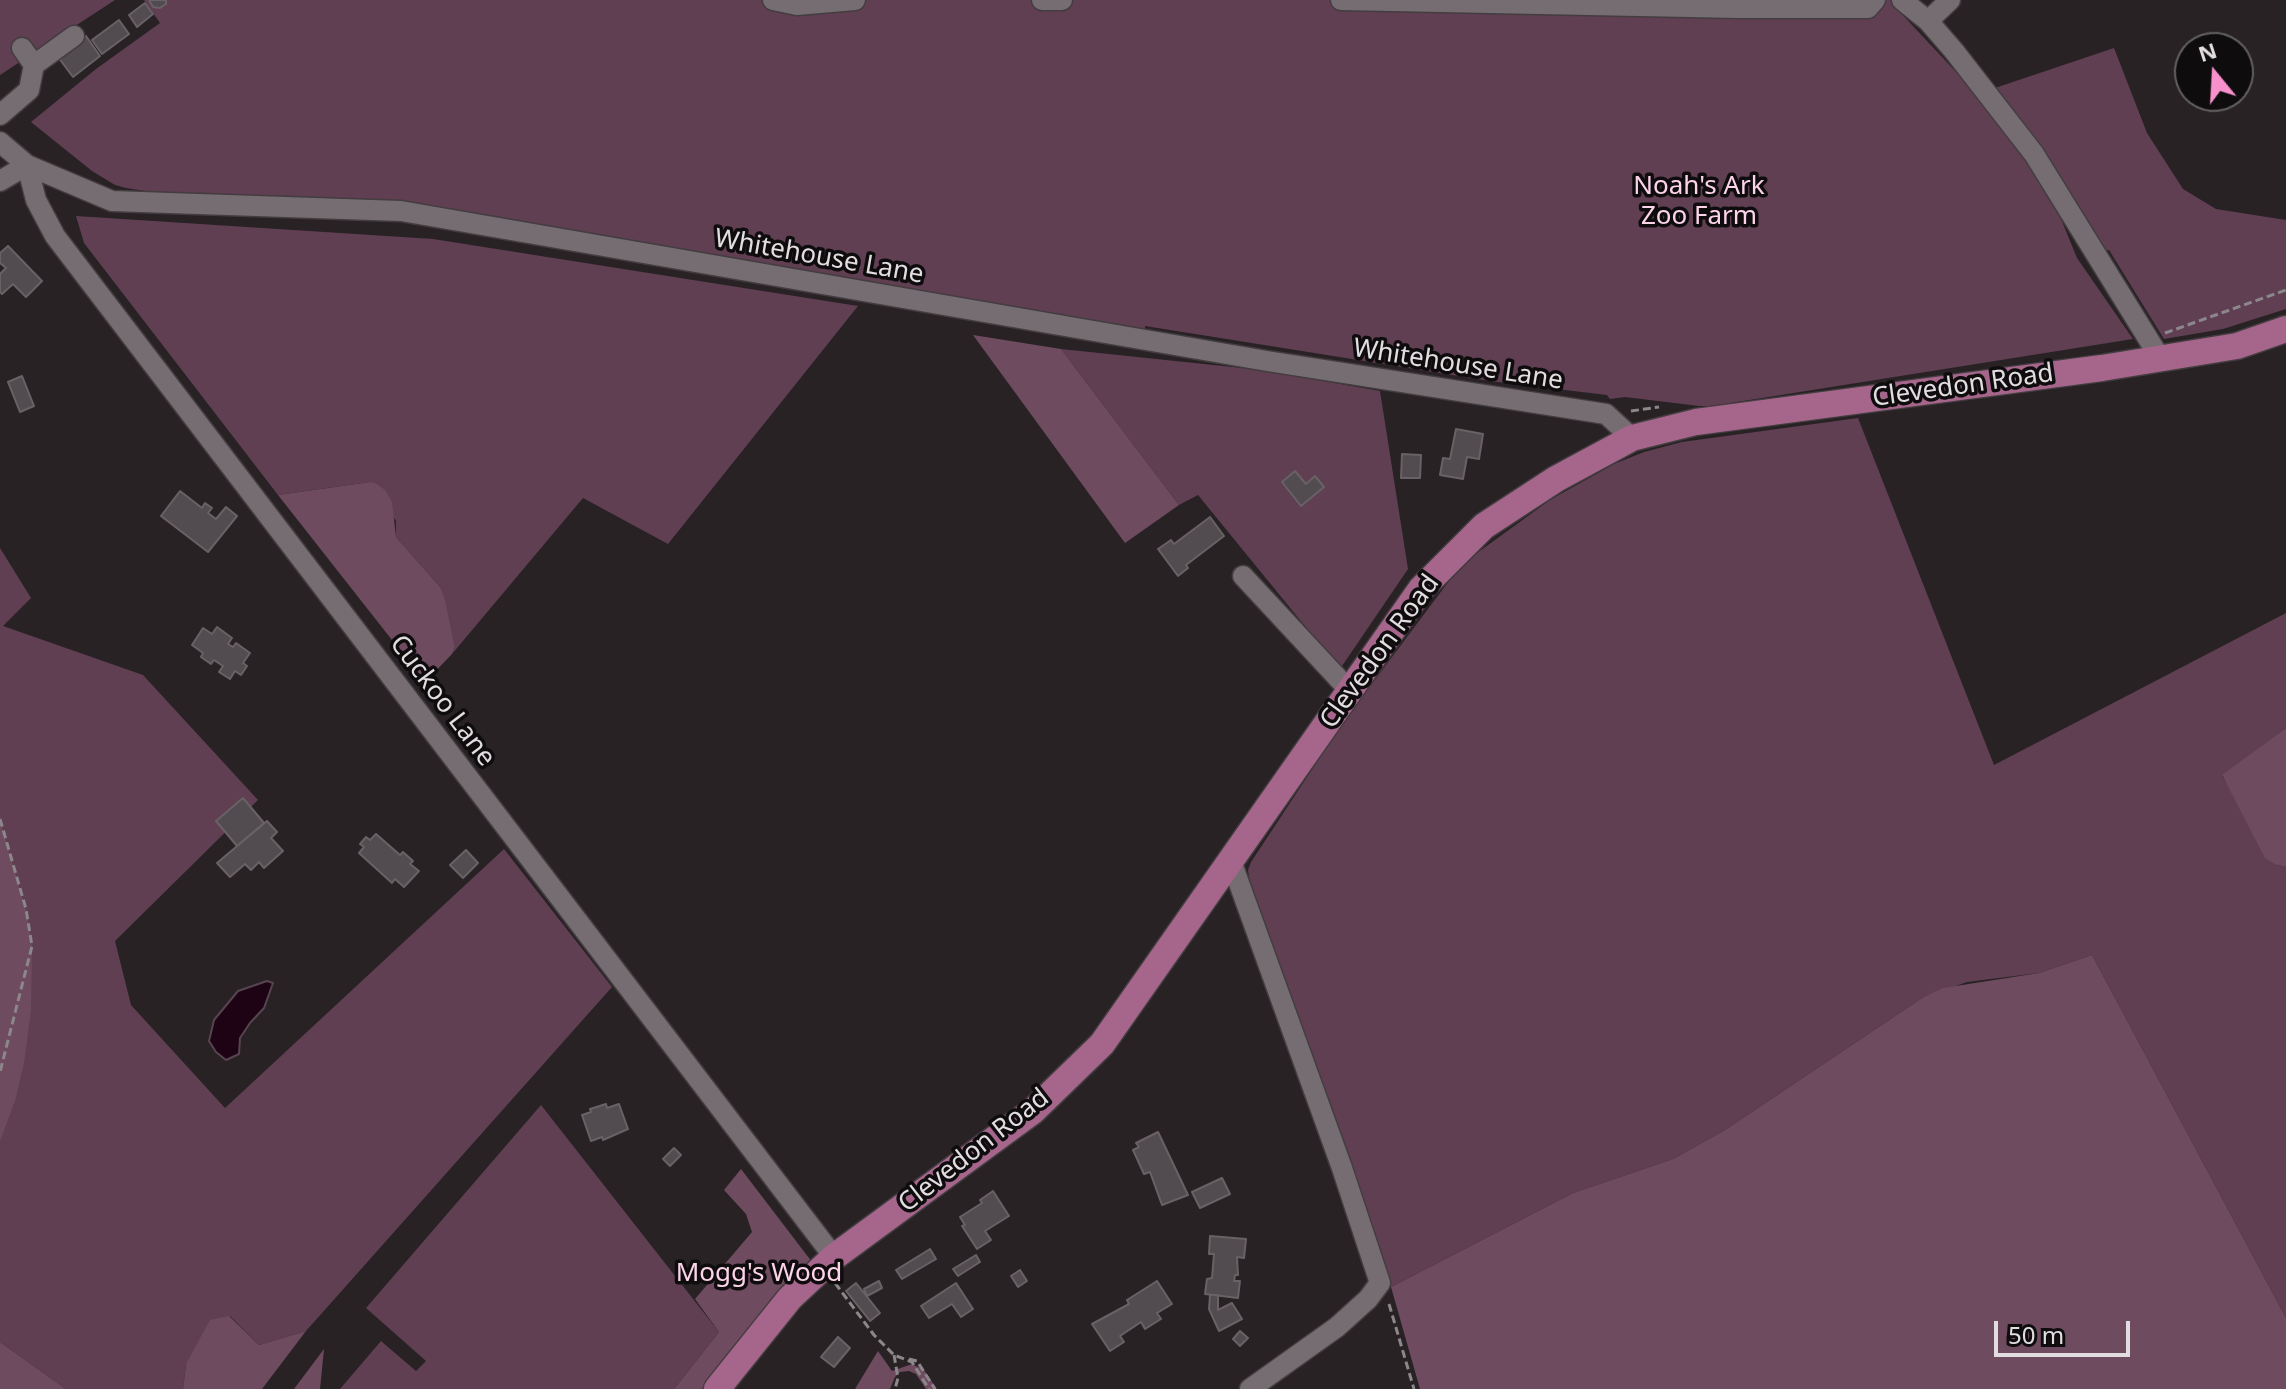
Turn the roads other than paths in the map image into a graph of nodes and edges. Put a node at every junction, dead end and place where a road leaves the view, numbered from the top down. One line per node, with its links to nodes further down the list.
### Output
1 (855, 0): 8 (street)
2 (1042, 0): 3 (street)
3 (1062, 0)
4 (1341, 0): 9 (street)
5 (1875, 0): 9 (street)
6 (1902, 0): 10 (street)
7 (1950, 0): 10 (street)
8 (780, 1)
9 (1800, 3)
10 (1928, 21): 17 (street)
11 (74, 36): 12 (street)
12 (0, 115)
13 (0, 142): 14 (street, Whitehouse Lane)
14 (27, 165): 15 (street); 18 (street, Whitehouse Lane); 22 (street, Cuckoo Lane)
15 (0, 181)
16 (2286, 329): 17 (main road, Clevedon Road)
17 (2154, 348): 18 (main road, Clevedon Road)
18 (1632, 438): 20 (main road, Clevedon Road)
19 (1243, 576): 20 (street)
20 (1350, 691): 21 (main road, Clevedon Road)
21 (1231, 861): 22 (main road, Clevedon Road); 24 (street)
22 (834, 1257): 23 (main road, Clevedon Road)
23 (717, 1389)
24 (1250, 1389)

